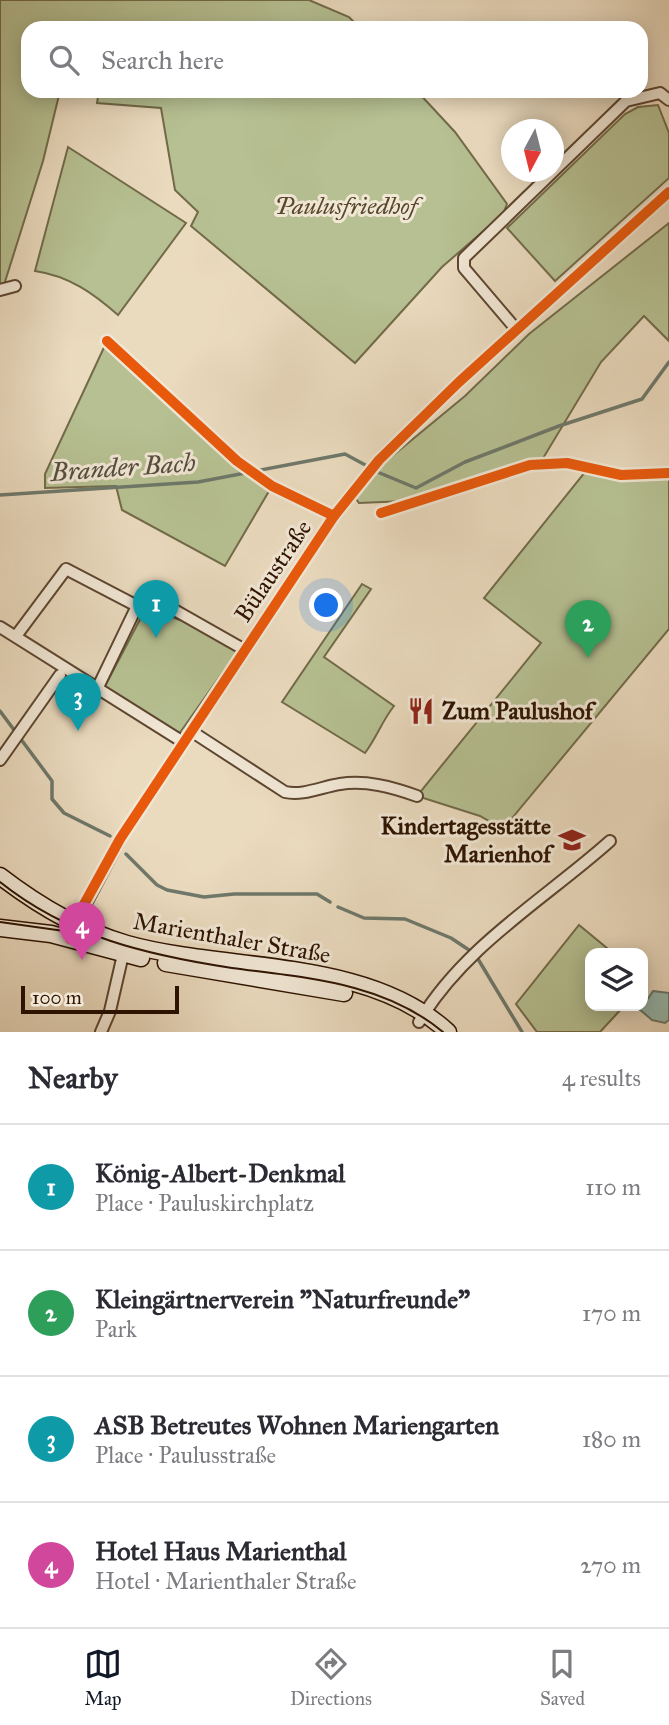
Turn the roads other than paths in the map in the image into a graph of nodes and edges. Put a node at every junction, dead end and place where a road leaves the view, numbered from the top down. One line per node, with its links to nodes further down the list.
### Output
1 (648, 96): 3 (street)
2 (639, 98): 7 (street)
3 (669, 100)
4 (669, 192): 7 (street, Bülaustraße)
5 (15, 286): 6 (street)
6 (0, 290)
7 (516, 329): 11 (street, Bülaustraße)
8 (137, 606): 10 (street); 11 (street); 13 (street)
9 (0, 627): 10 (street)
10 (16, 636): 13 (street)
11 (245, 650): 14 (street, Bülaustraße)
12 (60, 675): 16 (street)
13 (98, 687): 15 (street)
14 (191, 732): 15 (street, Bülaustraße); 17 (street)
15 (183, 742): 23 (street, Bülaustraße)
16 (0, 760)
17 (417, 796)
18 (610, 841): 25 (street)
19 (0, 876): 20 (main road, Marienthaler Straße)
20 (35, 903): 22 (main road); 23 (main road, Marienthaler Straße)
21 (0, 928): 22 (main road, Marienthaler Straße)
22 (24, 929): 23 (main road, Marienthaler Straße)
23 (72, 932): 24 (main road, Marienthaler Straße)
24 (125, 949): 25 (main road, Marienthaler Straße); 26 (street)
25 (425, 1023): 27 (main road, Marienthaler Straße)
26 (101, 1032)
27 (448, 1032)

